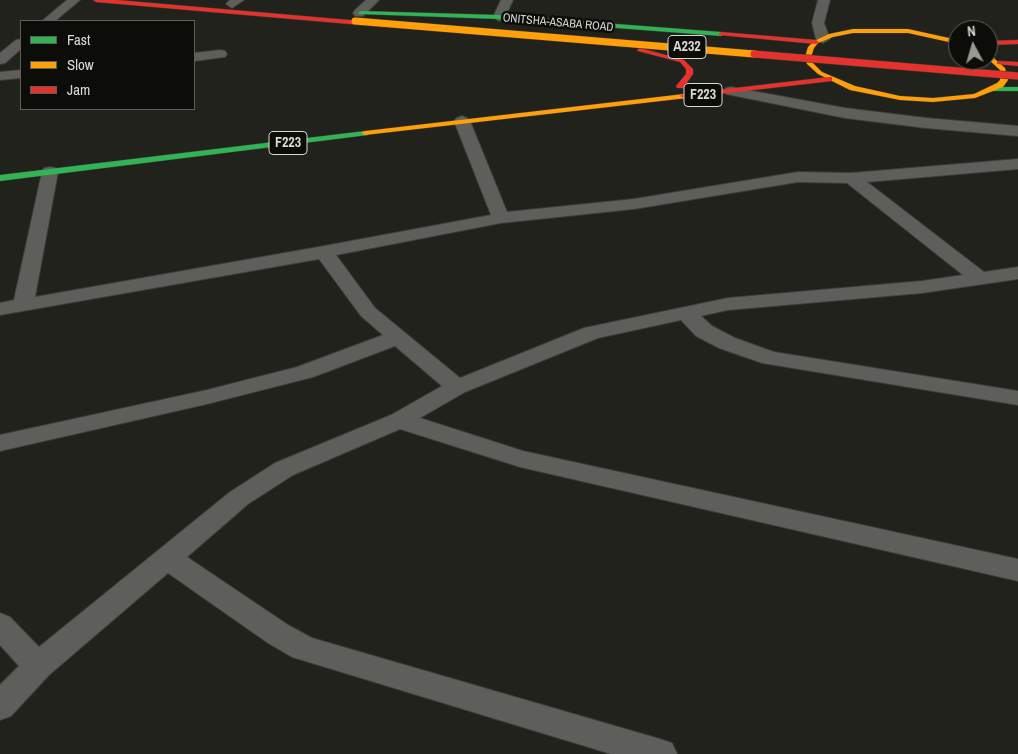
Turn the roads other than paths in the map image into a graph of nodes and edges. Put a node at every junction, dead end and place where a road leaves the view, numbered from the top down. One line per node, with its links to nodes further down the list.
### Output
1 (74, 0): 11 (street)
2 (96, 0): 7 (main road, ONITSHA-ASABA ROAD / A232)
3 (373, 0): 9 (street)
4 (507, 0): 10 (street)
5 (824, 0): 12 (street)
6 (235, 2): 7 (main road, A232); 9 (main road, A232)
7 (197, 3): 9 (main road, ONITSHA-ASABA ROAD / A232)
8 (376, 14): 9 (main road, A232); 10 (main road); 27 (main road, A232)
9 (357, 17): 17 (main road); 31 (main road, ONITSHA-ASABA ROAD / A232, bridge)
10 (499, 17): 12 (main road)
11 (49, 20)
12 (819, 40): 13 (main road); 25 (main road)
13 (948, 40)
14 (1018, 42): 15 (main road)
15 (998, 43)
16 (20, 44): 22 (street)
17 (640, 50): 25 (main road); 34 (main road)
18 (1018, 53): 21 (main road)
19 (220, 54): 20 (street)
20 (195, 56)
21 (998, 58)
22 (0, 60)
23 (998, 60): 24 (main road)
24 (1018, 64)
25 (812, 65): 28 (main road); 33 (main road)
26 (998, 66): 35 (main road)
27 (1018, 68)
28 (794, 70)
29 (20, 74): 30 (street)
30 (0, 76)
31 (1018, 76)
32 (746, 77): 34 (main road, F223)
33 (829, 78): 35 (main road); 37 (main road, F223)
34 (680, 86): 38 (main road, F223)
35 (994, 89): 36 (main road)
36 (1018, 89)
37 (731, 91): 38 (main road, F223); 40 (street)
38 (572, 103): 39 (main road, F223); 41 (main road, F223)
39 (462, 121): 43 (main road, F223); 46 (street)
40 (1018, 131)
41 (234, 137)
42 (1018, 164): 45 (street)
43 (50, 172): 44 (main road, F223); 50 (street)
44 (0, 178)
45 (851, 178): 46 (street); 49 (street)
46 (501, 218): 47 (street)
47 (324, 252): 50 (street); 53 (street)
48 (1018, 273): 49 (street)
49 (980, 278): 52 (street)
50 (23, 305): 51 (street)
51 (0, 309)
52 (686, 313): 54 (street); 55 (street)
53 (396, 338): 54 (street); 57 (street)
54 (457, 387): 56 (street)
55 (1018, 398)
56 (399, 420): 58 (street); 59 (street)
57 (0, 443)
58 (166, 558): 61 (street); 63 (street)
59 (1018, 570)
60 (0, 624): 61 (street)
61 (38, 666): 62 (street)
62 (0, 706)
63 (660, 754)

